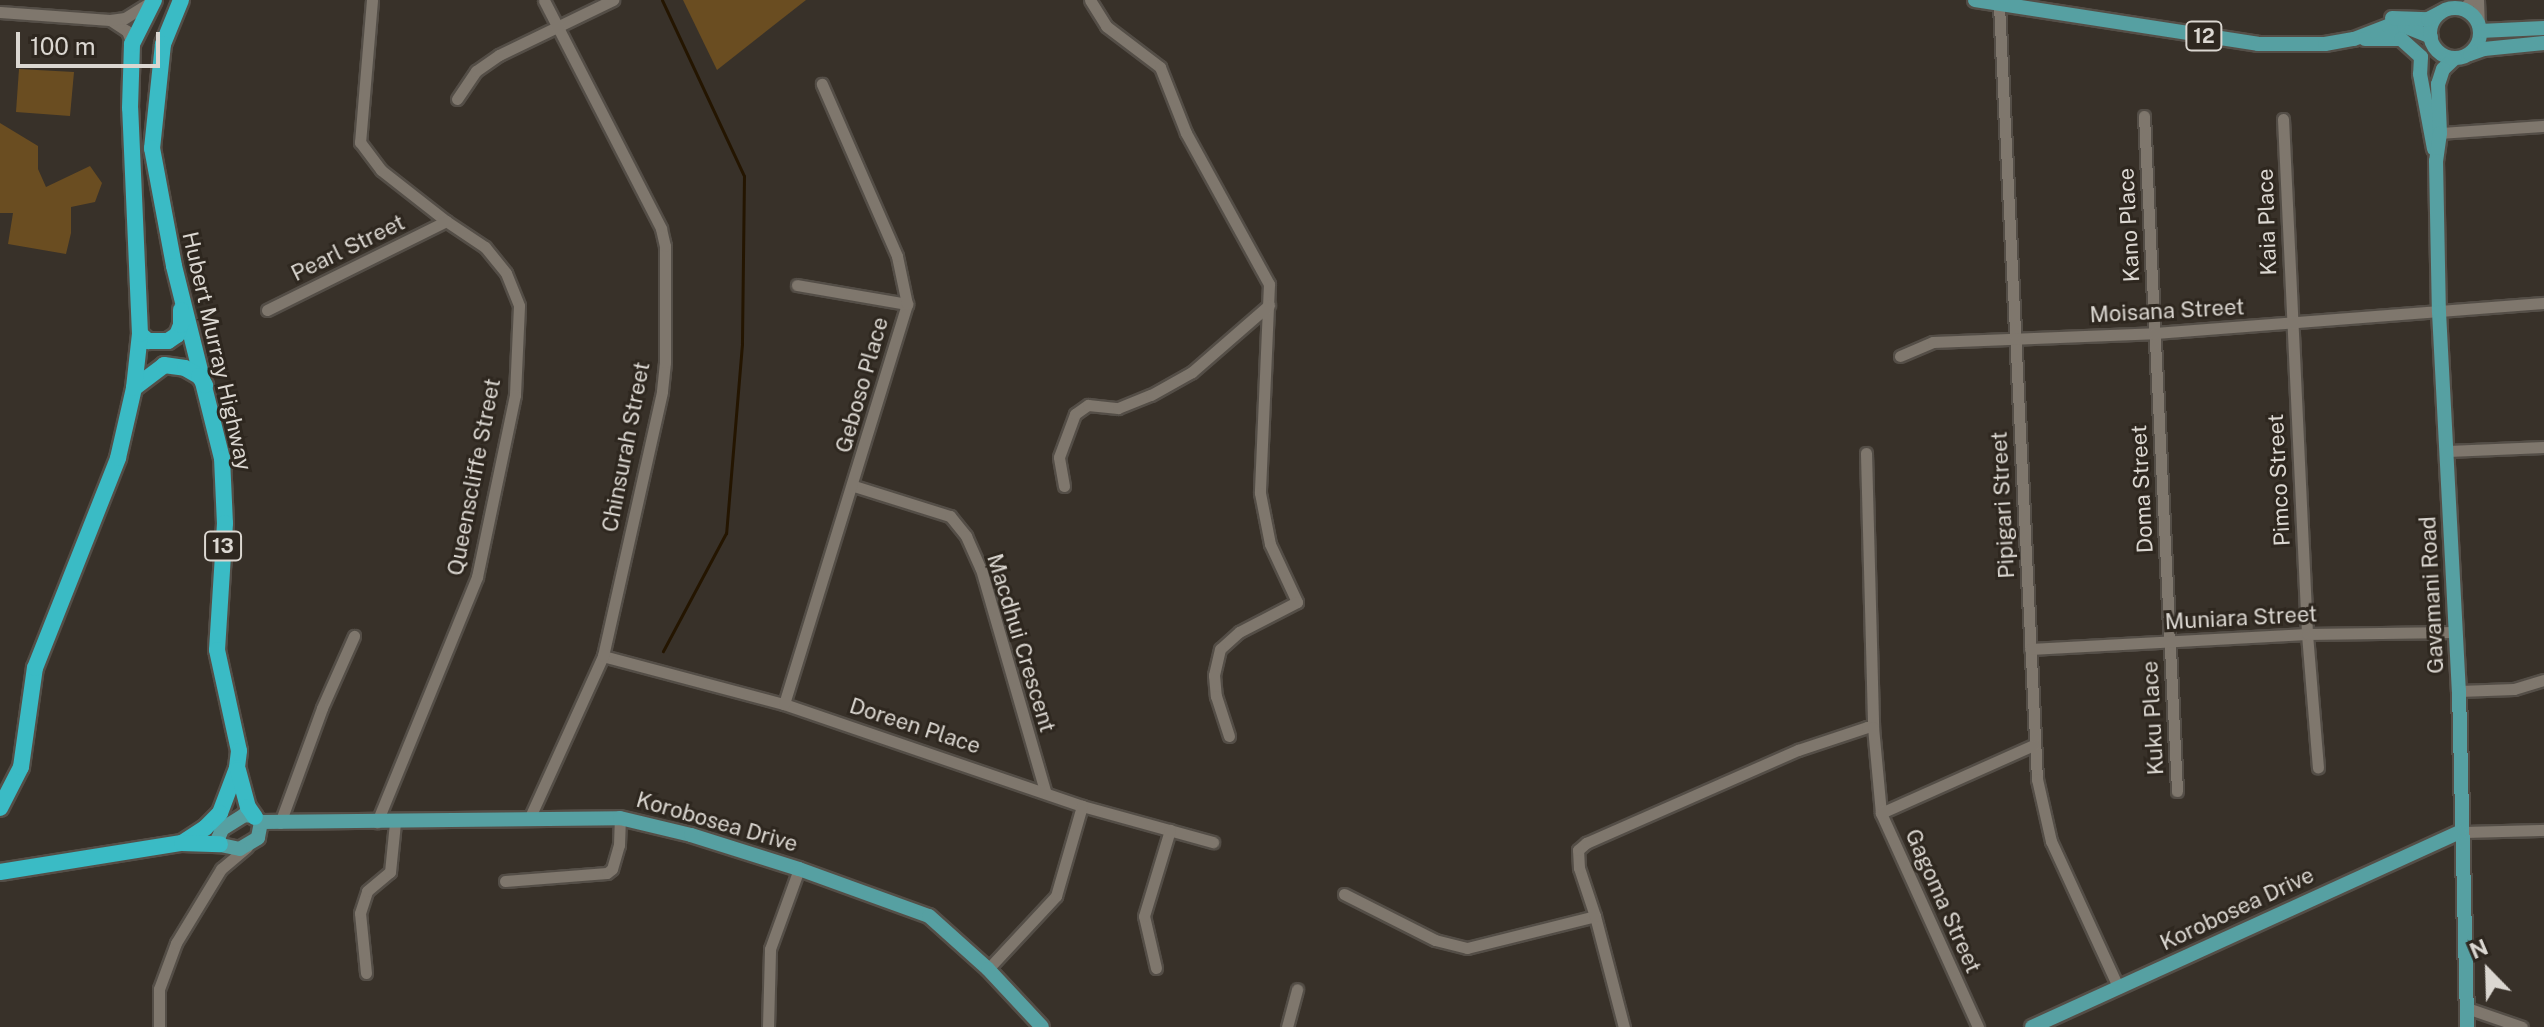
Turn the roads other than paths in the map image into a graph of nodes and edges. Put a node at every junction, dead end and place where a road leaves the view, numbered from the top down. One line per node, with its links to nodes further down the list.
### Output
1 (153, 0): 14 (street); 21 (highway)
2 (181, 0): 32 (highway, Hubert Murray Highway / 13)
3 (372, 0): 31 (street, Queenscliffe Street)
4 (544, 0): 15 (street, Chinsurah Street)
5 (613, 0): 15 (street)
6 (1090, 0): 36 (street)
7 (1975, 0): 10 (main road, 12)
8 (2021, 0): 13 (main road, 12)
9 (2478, 0): 16 (street)
10 (1999, 5): 18 (main road, 12); 42 (street, Pipigari Street)
11 (2467, 5): 13 (main road, 12); 16 (main road, 12)
12 (0, 12): 14 (street)
13 (2440, 13): 19 (main road)
14 (110, 20): 21 (street)
15 (558, 27): 25 (street); 56 (street, Chinsurah Street)
16 (2480, 28): 17 (main road); 22 (main road)
17 (2544, 28)
18 (2354, 39): 19 (main road, 12); 23 (main road, Gavamani Road)
19 (2433, 43): 22 (main road, 12); 23 (main road)
20 (2544, 43): 22 (main road)
21 (132, 44): 41 (highway)
22 (2461, 57): 29 (main road, Gavamani Road)
23 (2420, 74): 30 (main road, Gavamani Road)
24 (822, 84): 35 (street, Geboso Place)
25 (457, 99)
26 (2144, 116): 40 (street, Kano Place)
27 (2283, 119): 39 (street, Kaia Place)
28 (2544, 126): 29 (street)
29 (2440, 133): 30 (main road, Gavamani Road)
30 (2436, 161): 38 (main road, Gavamani Road)
31 (446, 221): 37 (street, Pearl Street); 73 (street, Queenscliffe Street)
32 (174, 266): 41 (highway); 44 (highway, Hubert Murray Highway / 13)
33 (797, 285): 35 (street)
34 (2544, 303): 38 (street, Moisana Street)
35 (907, 304): 49 (street, Geboso Place)
36 (1269, 305): 50 (street); 61 (street)
37 (267, 310)
38 (2439, 312): 39 (street, Moisana Street); 47 (main road, Gavamani Road)
39 (2291, 324): 40 (street, Moisana Street); 52 (street, Pimco Street)
40 (2154, 333): 42 (street, Moisana Street); 54 (street, Doma Street)
41 (140, 334): 45 (highway)
42 (2014, 339): 43 (street, Moisana Street); 55 (street, Pipigari Street)
43 (1900, 356)
44 (206, 386): 45 (highway); 63 (highway, Hubert Murray Highway / 13)
45 (134, 388): 68 (highway)
46 (2544, 447): 47 (street)
47 (2447, 451): 51 (main road, Gavamani Road)
48 (1866, 453): 60 (street)
49 (854, 486): 59 (street, Geboso Place); 65 (street, Macdhui Crescent)
50 (1064, 486)
51 (2454, 632): 52 (street, Muniara Street); 58 (main road, Gavamani Road)
52 (2307, 634): 54 (street, Muniara Street); 64 (street, Pimco Street)
53 (354, 636): 74 (street)
54 (2169, 643): 55 (street, Muniara Street); 66 (street, Kuku Place)
55 (2030, 649): 62 (street, Pipigari Street)
56 (603, 656): 59 (street, Doreen Place); 70 (street, Chinsurah Street)
57 (2544, 680): 58 (street)
58 (2459, 691): 78 (main road, Gavamani Road)
59 (784, 704): 65 (street, Doreen Place)
60 (1873, 727): 69 (street); 88 (street)
61 (1229, 736)
62 (2034, 745): 69 (street, Gagoma Street); 92 (street, Pipigari Street)
63 (237, 768): 72 (highway); 80 (highway, Hubert Murray Highway / 13)
64 (2318, 768)
65 (1045, 791): 67 (street, Doreen Place)
66 (2177, 791)
67 (1082, 806): 76 (street, Doreen Place); 90 (street)
68 (0, 808)
69 (1881, 813): 100 (street, Gagoma Street)
70 (530, 817): 71 (main road, Korobosea Drive); 75 (main road, Korobosea Drive)
71 (620, 818): 84 (main road, Korobosea Drive); 86 (street)
72 (258, 820): 74 (main road, Korobosea Drive); 81 (main road); 82 (main road)
73 (377, 822): 74 (main road, Korobosea Drive); 75 (main road, Korobosea Drive)
74 (279, 823): 81 (main road)
75 (395, 823): 91 (street)
76 (1170, 830): 79 (street, Doreen Place); 89 (street)
77 (2544, 830): 78 (street)
78 (2460, 832): 92 (main road, Korobosea Drive); 94 (main road, Gavamani Road)
79 (1213, 842)
80 (182, 843): 82 (highway); 85 (highway, Hubert Murray Highway / 13)
81 (252, 843): 82 (main road); 83 (street)
82 (221, 845): 83 (street)
83 (221, 869): 95 (street)
84 (799, 869): 90 (main road, Korobosea Drive); 96 (street)
85 (0, 872)
86 (505, 881)
87 (1344, 894): 88 (street)
88 (1595, 916): 99 (street)
89 (1156, 968)
90 (988, 969): 97 (main road, Korobosea Drive)
91 (366, 973)
92 (2118, 987): 101 (main road, Korobosea Drive)
93 (1297, 989): 98 (street)
94 (2467, 1008): 102 (main road, Gavamani Road); 103 (street)
95 (159, 1027)
96 (768, 1027)
97 (1042, 1027)
98 (1287, 1027)
99 (1624, 1027)
100 (1978, 1027)
101 (2032, 1027)
102 (2467, 1027)
103 (2522, 1027)

